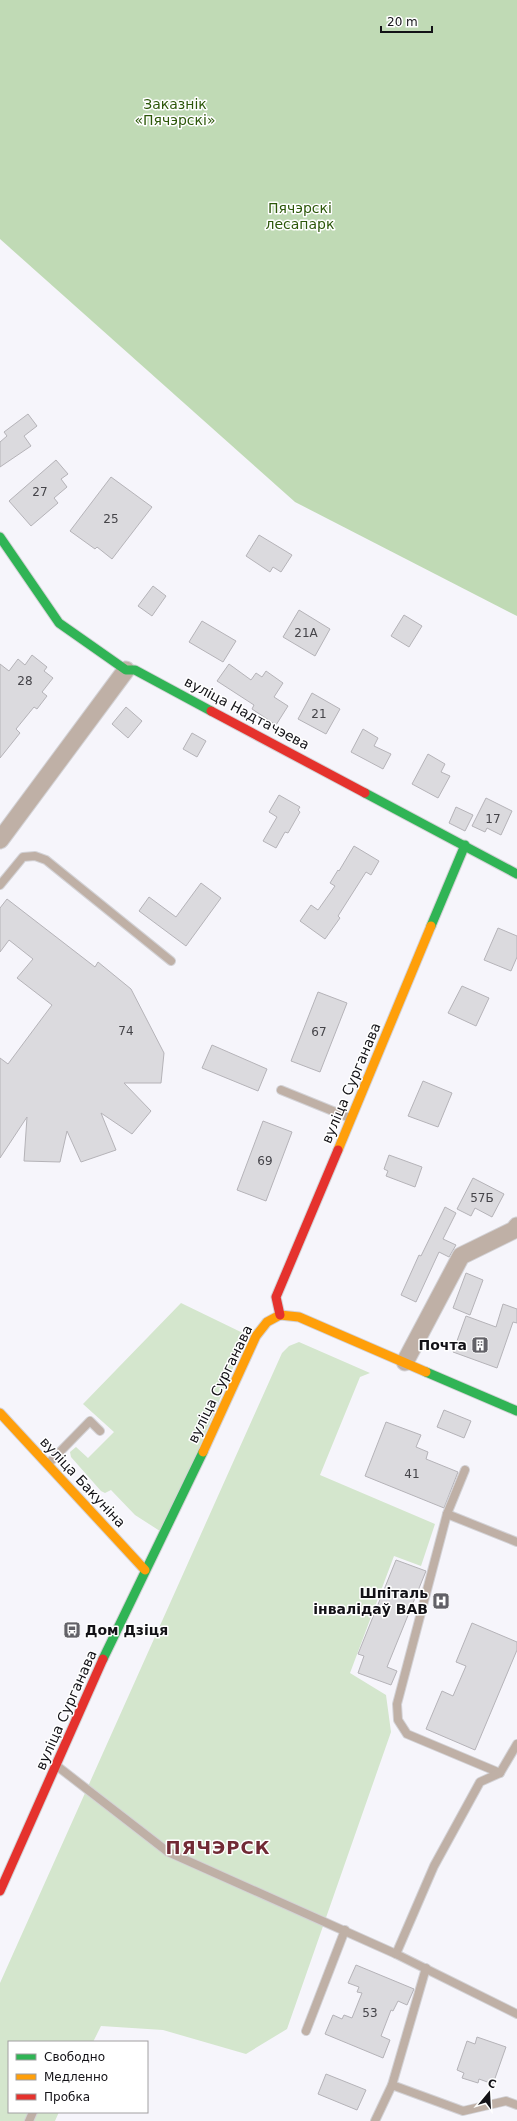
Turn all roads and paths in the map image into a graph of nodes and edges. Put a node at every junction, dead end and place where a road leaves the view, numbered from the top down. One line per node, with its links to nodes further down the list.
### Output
1 (0, 538): 2 (street, вуліца Надтачэева)
2 (126, 670): 3 (street); 4 (street, вуліца Надтачэева)
3 (0, 840)
4 (465, 844): 5 (street, вуліца Надтачэева); 9 (street, вуліца Сурганава)
5 (517, 874)
6 (0, 885): 7 (lane)
7 (171, 961)
8 (281, 1090): 9 (lane)
9 (351, 1118): 11 (street, вуліца Сурганава)
10 (517, 1226): 12 (street)
11 (280, 1315): 12 (street); 20 (street, вуліца Сурганава)
12 (405, 1362): 13 (street)
13 (517, 1411)
14 (0, 1413): 16 (street, вуліца Бакуніна)
15 (100, 1431): 16 (lane)
16 (47, 1465): 20 (street, вуліца Бакуніна)
17 (465, 1470): 18 (lane)
18 (447, 1514): 19 (lane); 23 (lane)
19 (517, 1542)
20 (145, 1570): 22 (street, вуліца Сурганава)
21 (517, 1744): 23 (lane)
22 (57, 1765): 24 (street, вуліца Сурганава); 25 (lane)
23 (500, 1773): 26 (lane)
24 (1, 1887)
25 (345, 1930): 26 (lane); 29 (lane)
26 (396, 1954): 27 (lane)
27 (426, 1968): 28 (lane); 30 (lane)
28 (517, 2014)
29 (306, 2031)
30 (392, 2085): 31 (lane); 32 (lane)
31 (517, 2105)
32 (375, 2121)

